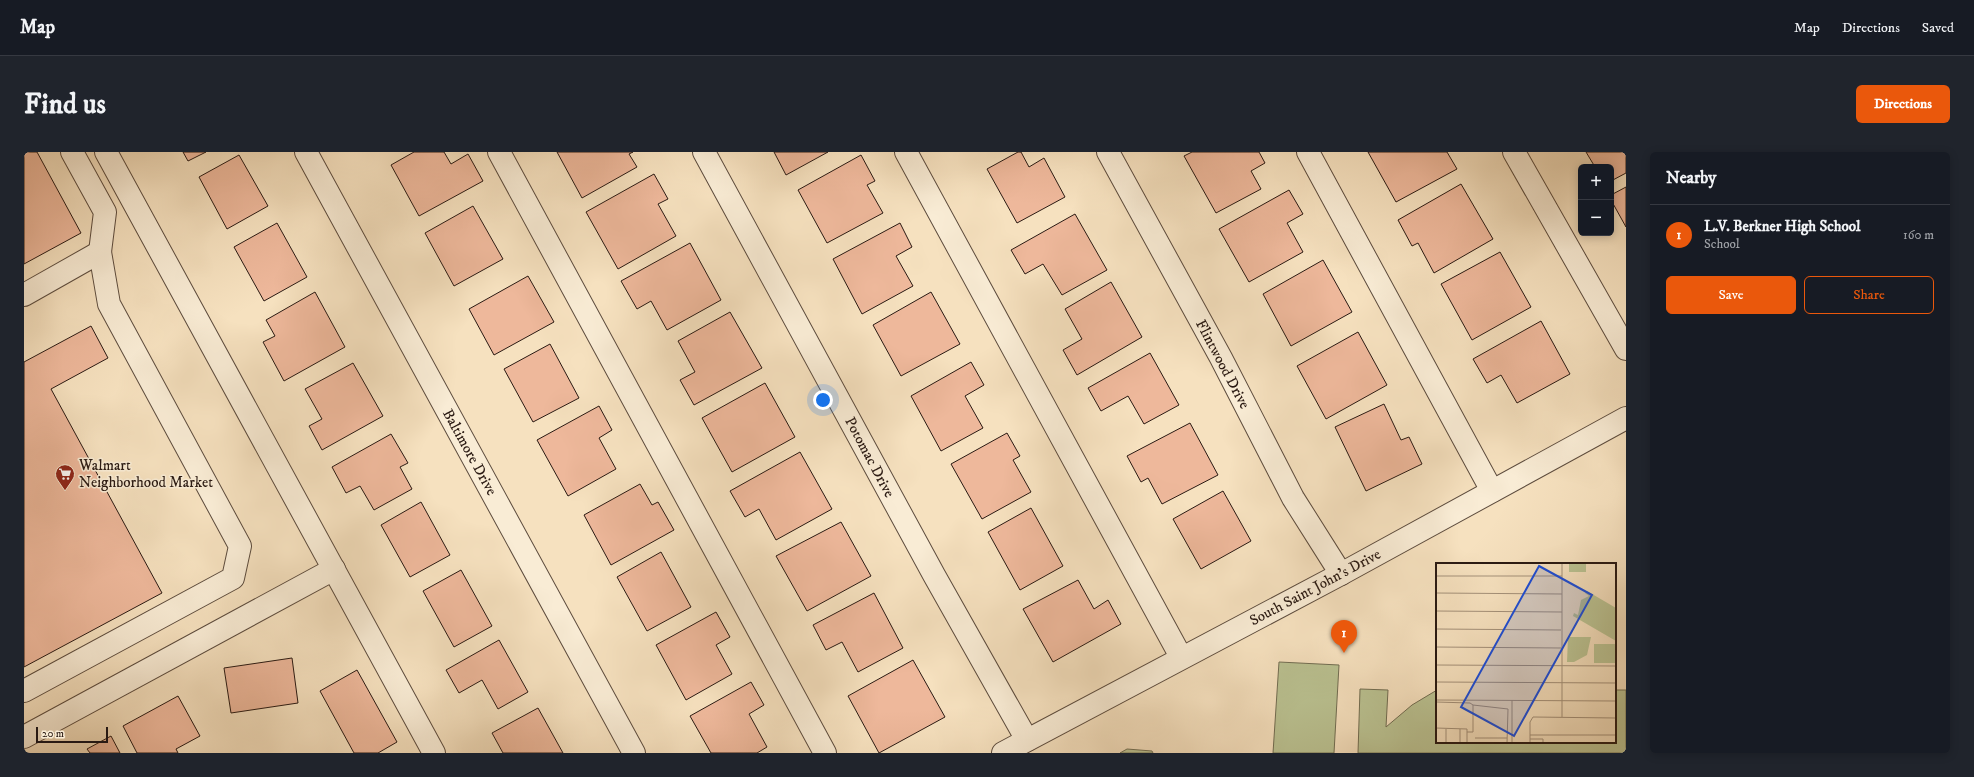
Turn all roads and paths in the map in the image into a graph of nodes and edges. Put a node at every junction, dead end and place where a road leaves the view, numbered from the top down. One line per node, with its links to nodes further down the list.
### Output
1 (72, 152): 10 (street)
2 (106, 152): 15 (street)
3 (306, 152): 22 (street, Baltimore Drive)
4 (499, 152): 23 (street)
5 (704, 152): 20 (street, Potomac Drive)
6 (906, 152): 17 (street)
7 (1108, 152): 16 (street, Flintwood Drive)
8 (1308, 152): 14 (street)
9 (1514, 152): 12 (street)
10 (100, 252): 11 (street); 18 (street)
11 (24, 295)
12 (1626, 349)
13 (1626, 418): 14 (street, South Saint John's Drive)
14 (1492, 491): 16 (street, South Saint John's Drive)
15 (334, 569): 19 (street); 21 (street)
16 (1341, 574): 17 (street, South Saint John's Drive)
17 (1181, 657): 20 (street, South Saint John's Drive)
18 (24, 691)
19 (24, 737)
20 (1027, 740): 24 (street, South Saint John's Drive)
21 (434, 753)
22 (634, 753)
23 (825, 753)
24 (1003, 753)

